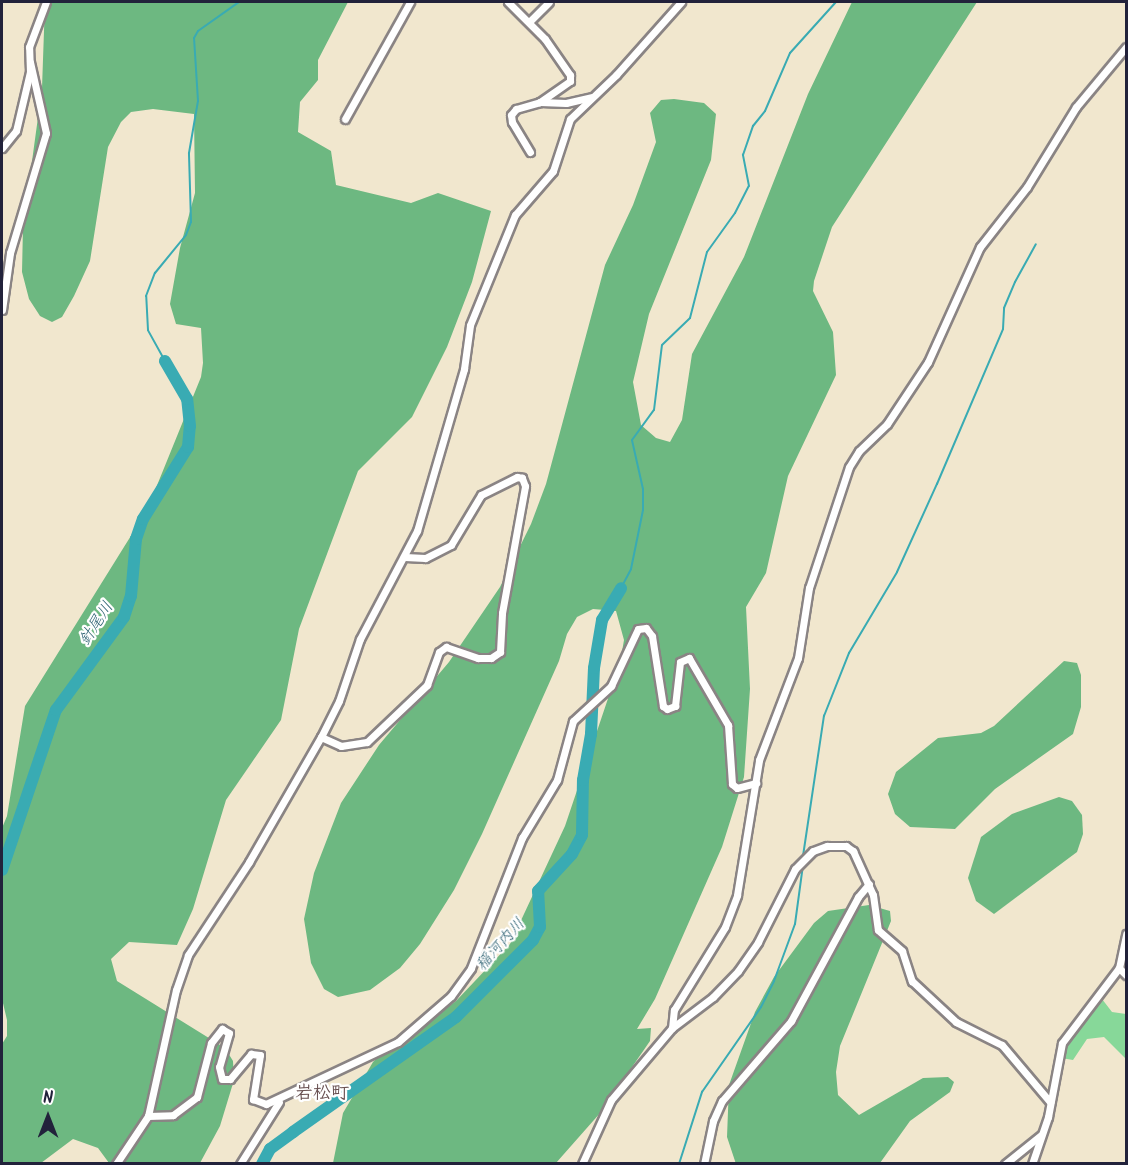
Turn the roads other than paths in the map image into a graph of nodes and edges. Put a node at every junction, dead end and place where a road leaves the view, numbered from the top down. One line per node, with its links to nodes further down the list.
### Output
1 (46, 2): 8 (street)
2 (410, 2): 11 (street)
3 (508, 2): 6 (street)
4 (549, 2): 6 (street)
5 (681, 2): 9 (street)
6 (529, 22): 10 (street)
7 (1126, 47): 17 (street)
8 (30, 62): 12 (street); 14 (street)
9 (593, 97): 10 (street); 15 (street)
10 (540, 102): 13 (street)
11 (345, 119)
12 (2, 148)
13 (530, 152)
14 (2, 310)
15 (405, 557): 16 (street); 16 (street)
16 (321, 737): 25 (street)
17 (756, 783): 22 (street); 23 (street)
18 (869, 884): 22 (street); 24 (street); 30 (street)
19 (1126, 934): 20 (street)
20 (1119, 968): 21 (street); 24 (street)
21 (1126, 975)
22 (672, 1028): 29 (street)
23 (283, 1098): 25 (street); 28 (street)
24 (1050, 1102): 26 (street)
25 (148, 1116): 27 (street)
26 (1042, 1135): 31 (street); 32 (street)
27 (116, 1164)
28 (240, 1164)
29 (582, 1164)
30 (704, 1164)
31 (1005, 1164)
32 (1032, 1164)

